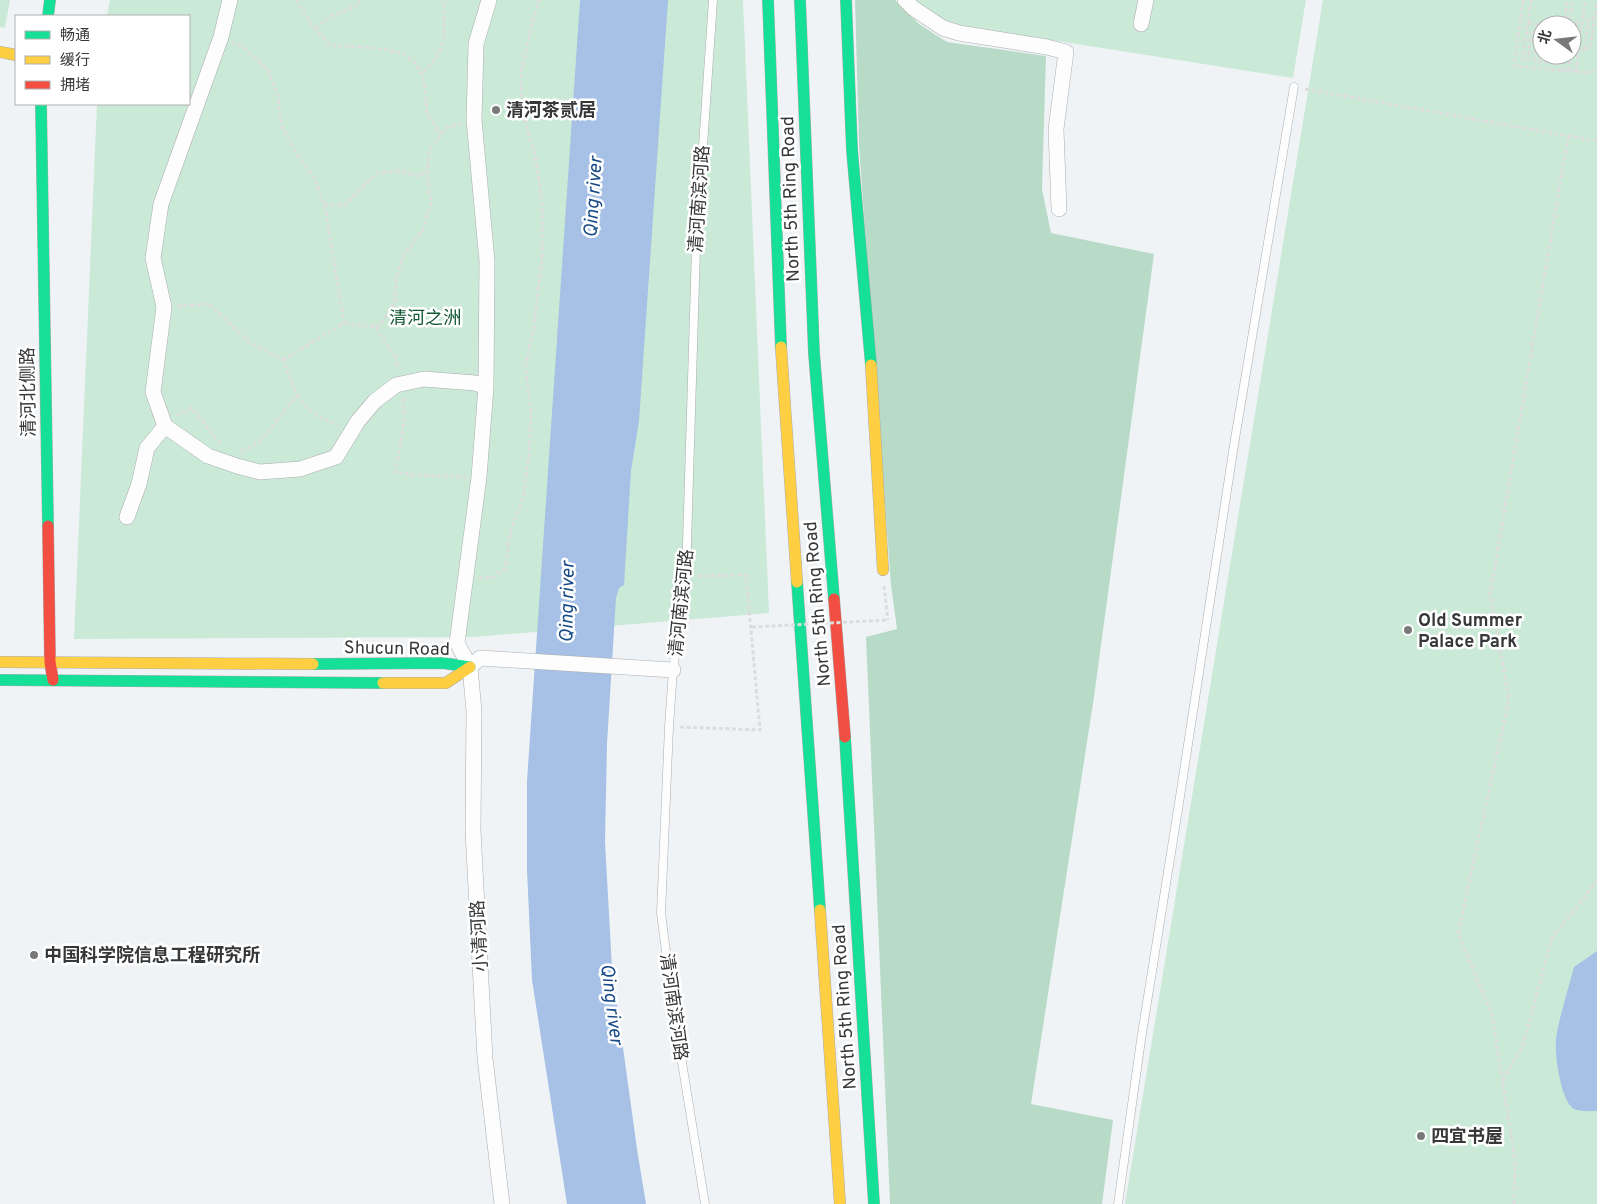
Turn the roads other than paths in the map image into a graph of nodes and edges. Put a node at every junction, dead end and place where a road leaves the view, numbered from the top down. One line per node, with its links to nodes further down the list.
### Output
1 (50, 0): 10 (main road)
2 (230, 0): 18 (street)
3 (489, 0): 17 (street)
4 (713, 0): 24 (lane, 清河南滨河路)
5 (768, 0): 29 (main road, North 5th Ring Road)
6 (800, 0): 30 (main road, North 5th Ring Road)
7 (846, 0): 20 (main road)
8 (905, 0): 16 (street)
9 (1146, 0): 11 (street)
10 (48, 15)
11 (1142, 24)
12 (0, 52): 13 (main road)
13 (15, 55)
14 (1294, 87): 31 (lane)
15 (41, 105): 22 (main road, 清河北侧路)
16 (1059, 208)
17 (486, 387): 18 (street); 23 (street)
18 (165, 426): 19 (street)
19 (126, 517)
20 (882, 570)
21 (0, 662): 22 (main road, Shucun Road)
22 (50, 662): 23 (main road, Shucun Road); 26 (main road, 清河北侧路)
23 (470, 667): 24 (street); 26 (main road, Shucun Road); 27 (street, 小清河路)
24 (673, 670): 28 (lane, 清河南滨河路)
25 (0, 680): 26 (main road, Shucun Road)
26 (53, 680)
27 (502, 1204)
28 (705, 1204)
29 (840, 1204)
30 (874, 1204)
31 (1118, 1204)

